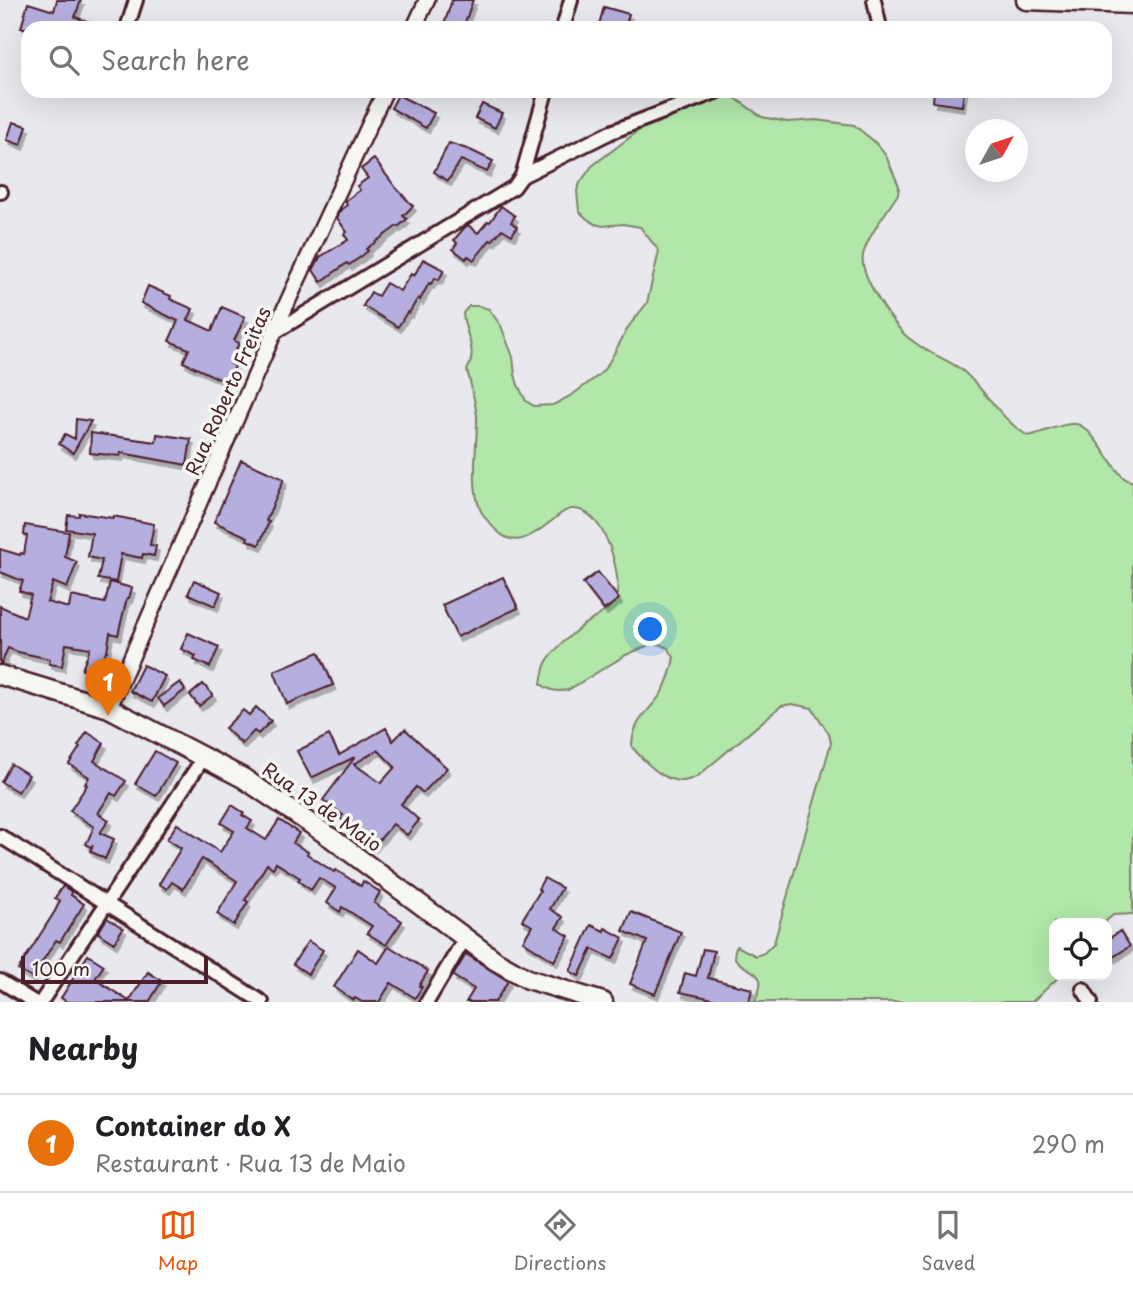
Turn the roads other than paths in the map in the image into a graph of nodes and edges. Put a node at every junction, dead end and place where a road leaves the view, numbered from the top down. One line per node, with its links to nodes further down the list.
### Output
1 (135, 0): 7 (street)
2 (427, 0): 8 (street)
3 (571, 0): 9 (street)
4 (874, 0): 10 (street)
5 (1026, 0): 6 (main road)
6 (1133, 4)
7 (129, 21)
8 (417, 21)
9 (566, 21)
10 (878, 21)
11 (382, 98): 15 (street, Rua Roberto Freitas)
12 (544, 98): 14 (street)
13 (700, 98): 14 (street)
14 (518, 182): 15 (street)
15 (275, 332): 17 (street, Rua Roberto Freitas)
16 (0, 675): 17 (main road, Rua 13 de Maio)
17 (109, 708): 18 (main road, Rua 13 de Maio)
18 (204, 757): 20 (street); 21 (main road, Rua 13 de Maio)
19 (0, 836): 20 (street)
20 (107, 904): 26 (street); 27 (street)
21 (465, 938): 24 (main road, Rua 13 de Maio); 28 (street)
22 (0, 981): 25 (street)
23 (1083, 989): 29 (street)
24 (597, 1001)
25 (34, 1002)
26 (41, 1002)
27 (262, 1002)
28 (428, 1002)
29 (1091, 1002)

